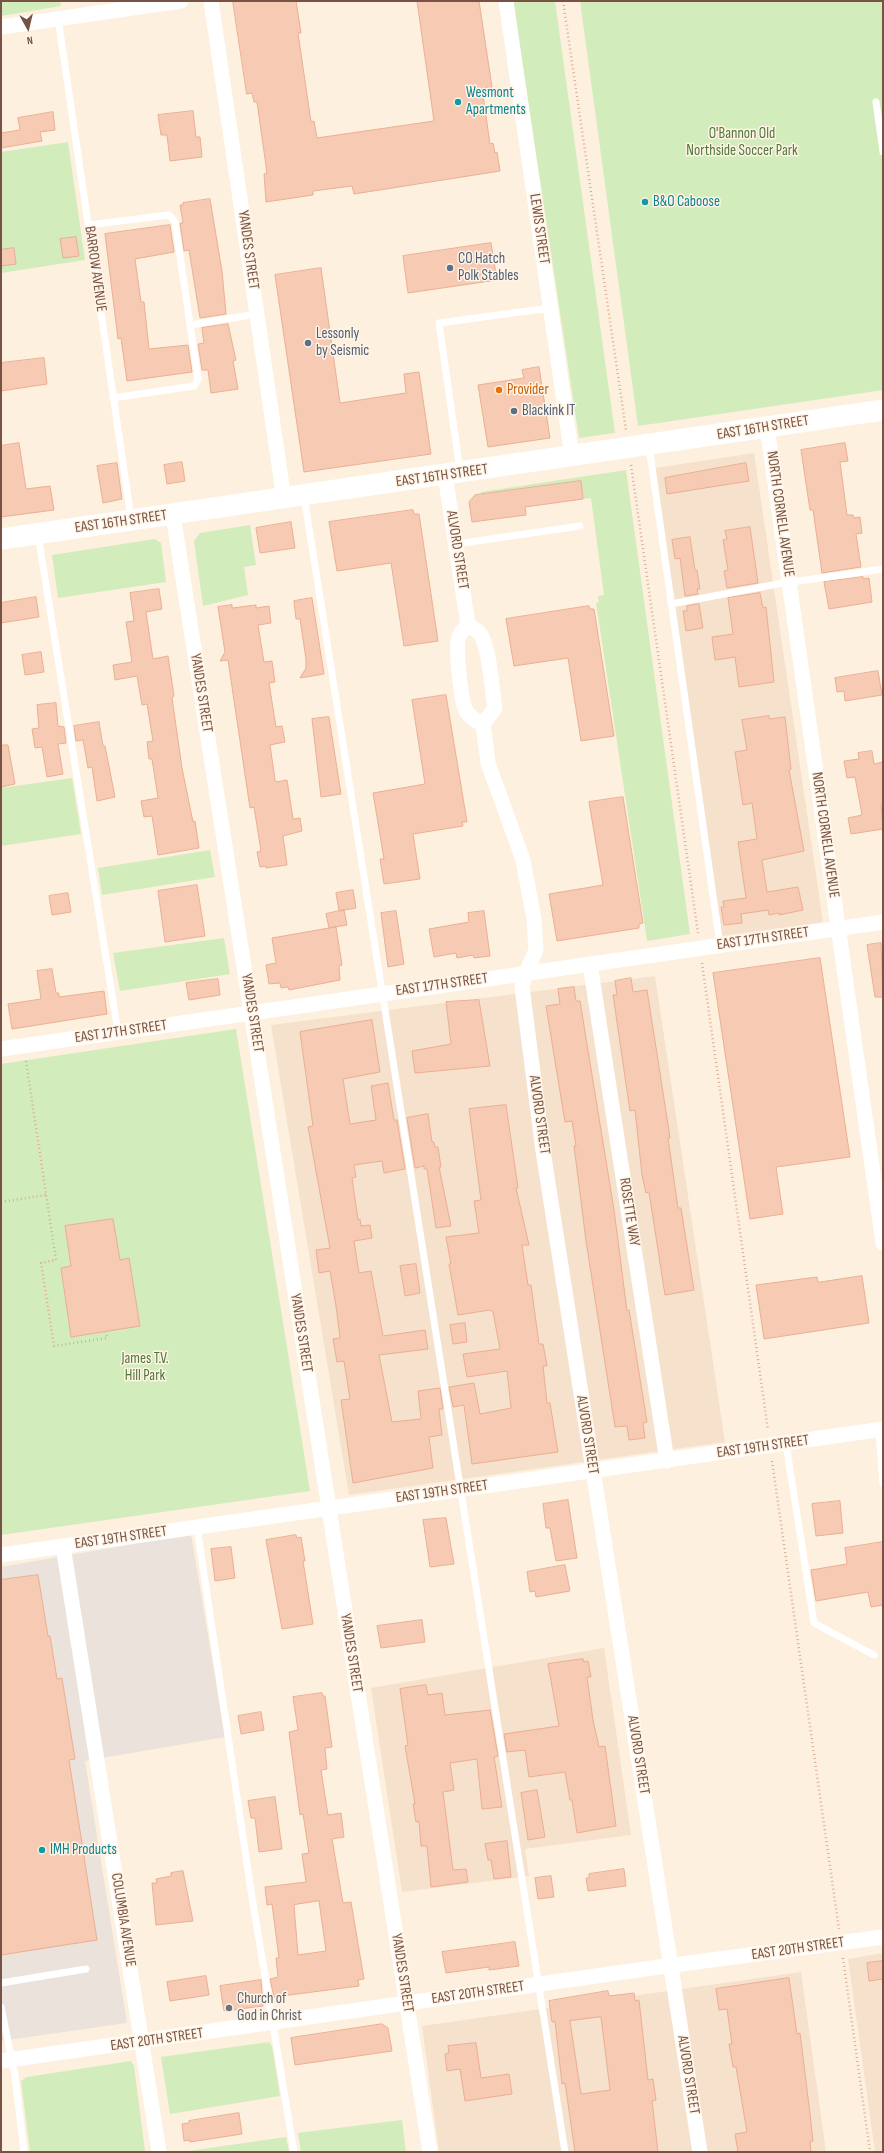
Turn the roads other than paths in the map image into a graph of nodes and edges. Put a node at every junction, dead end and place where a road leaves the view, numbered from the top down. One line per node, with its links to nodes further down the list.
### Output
1 (181, 1): 4 (street)
2 (211, 1): 10 (street, YANDES STREET)
3 (506, 1): 9 (street, LEWIS STREET)
4 (58, 18): 5 (street); 8 (lane, BARROW AVENUE)
5 (1, 27)
6 (876, 102): 7 (lane)
7 (883, 152)
8 (88, 225): 11 (lane); 12 (lane, BARROW AVENUE)
9 (550, 308): 16 (street, LEWIS STREET); 17 (lane)
10 (257, 314): 11 (lane); 18 (street, YANDES STREET)
11 (190, 325): 12 (lane)
12 (113, 398): 20 (lane, BARROW AVENUE)
13 (883, 410): 14 (main road, EAST 16TH STREET)
14 (767, 427): 15 (main road, EAST 16TH STREET); 26 (street, NORTH CORNELL AVENUE)
15 (649, 445): 16 (main road, EAST 16TH STREET); 27 (lane)
16 (572, 457): 17 (main road, EAST 16TH STREET)
17 (453, 474): 18 (main road, EAST 16TH STREET); 24 (street, ALVORD STREET)
18 (294, 498): 19 (main road, EAST 16TH STREET); 35 (lane)
19 (173, 514): 20 (main road, EAST 16TH STREET); 36 (street, YANDES STREET)
20 (131, 520): 22 (main road, EAST 16TH STREET)
21 (580, 526): 24 (lane)
22 (38, 534): 23 (main road, EAST 16TH STREET); 37 (lane)
23 (1, 539)
24 (456, 544): 28 (street, ALVORD STREET)
25 (883, 569): 26 (lane)
26 (789, 582): 27 (lane); 31 (street, NORTH CORNELL AVENUE)
27 (671, 604): 32 (lane)
28 (468, 625): 29 (street); 29 (street)
29 (483, 724): 34 (street, ALVORD STREET)
30 (883, 922): 31 (street, EAST 17TH STREET)
31 (838, 929): 32 (street, EAST 17TH STREET); 39 (street, NORTH CORNELL AVENUE)
32 (720, 944): 33 (street, EAST 17TH STREET)
33 (590, 964): 34 (street, EAST 17TH STREET); 42 (street, ROSETTE WAY)
34 (526, 973): 35 (street, EAST 17TH STREET); 43 (street, ALVORD STREET)
35 (383, 994): 36 (street, EAST 17TH STREET); 45 (lane)
36 (252, 1013): 37 (street, EAST 17TH STREET); 46 (street, YANDES STREET)
37 (118, 1032): 38 (street, EAST 17TH STREET)
38 (1, 1049)
39 (883, 1243)
40 (881, 1430): 41 (street, EAST 19TH STREET); 44 (lane)
41 (786, 1444): 42 (street, EAST 19TH STREET); 50 (lane)
42 (667, 1461): 43 (street, EAST 19TH STREET)
43 (593, 1471): 45 (street, EAST 19TH STREET); 52 (street, ALVORD STREET)
44 (883, 1484)
45 (461, 1489): 46 (street, EAST 19TH STREET); 55 (lane)
46 (328, 1508): 47 (street, EAST 19TH STREET); 56 (street, YANDES STREET)
47 (197, 1527): 48 (street, EAST 19TH STREET); 58 (lane)
48 (64, 1546): 49 (street, EAST 19TH STREET); 59 (street, COLUMBIA AVENUE)
49 (1, 1555)
50 (874, 1655)
51 (883, 1937): 52 (street, EAST 20TH STREET)
52 (671, 1965): 55 (street, EAST 20TH STREET); 66 (street, ALVORD STREET)
53 (86, 1969): 54 (lane)
54 (1, 1983)
55 (538, 1984): 56 (street, EAST 20TH STREET); 65 (lane)
56 (407, 2004): 58 (street, EAST 20TH STREET); 64 (street, YANDES STREET)
57 (1, 2007): 60 (lane)
58 (274, 2023): 59 (street, EAST 20TH STREET); 63 (lane)
59 (142, 2042): 60 (street, EAST 20TH STREET); 62 (street, COLUMBIA AVENUE)
60 (6, 2061): 61 (lane)
61 (24, 2152)
62 (159, 2152)
63 (294, 2152)
64 (430, 2152)
65 (565, 2152)
66 (700, 2152)

